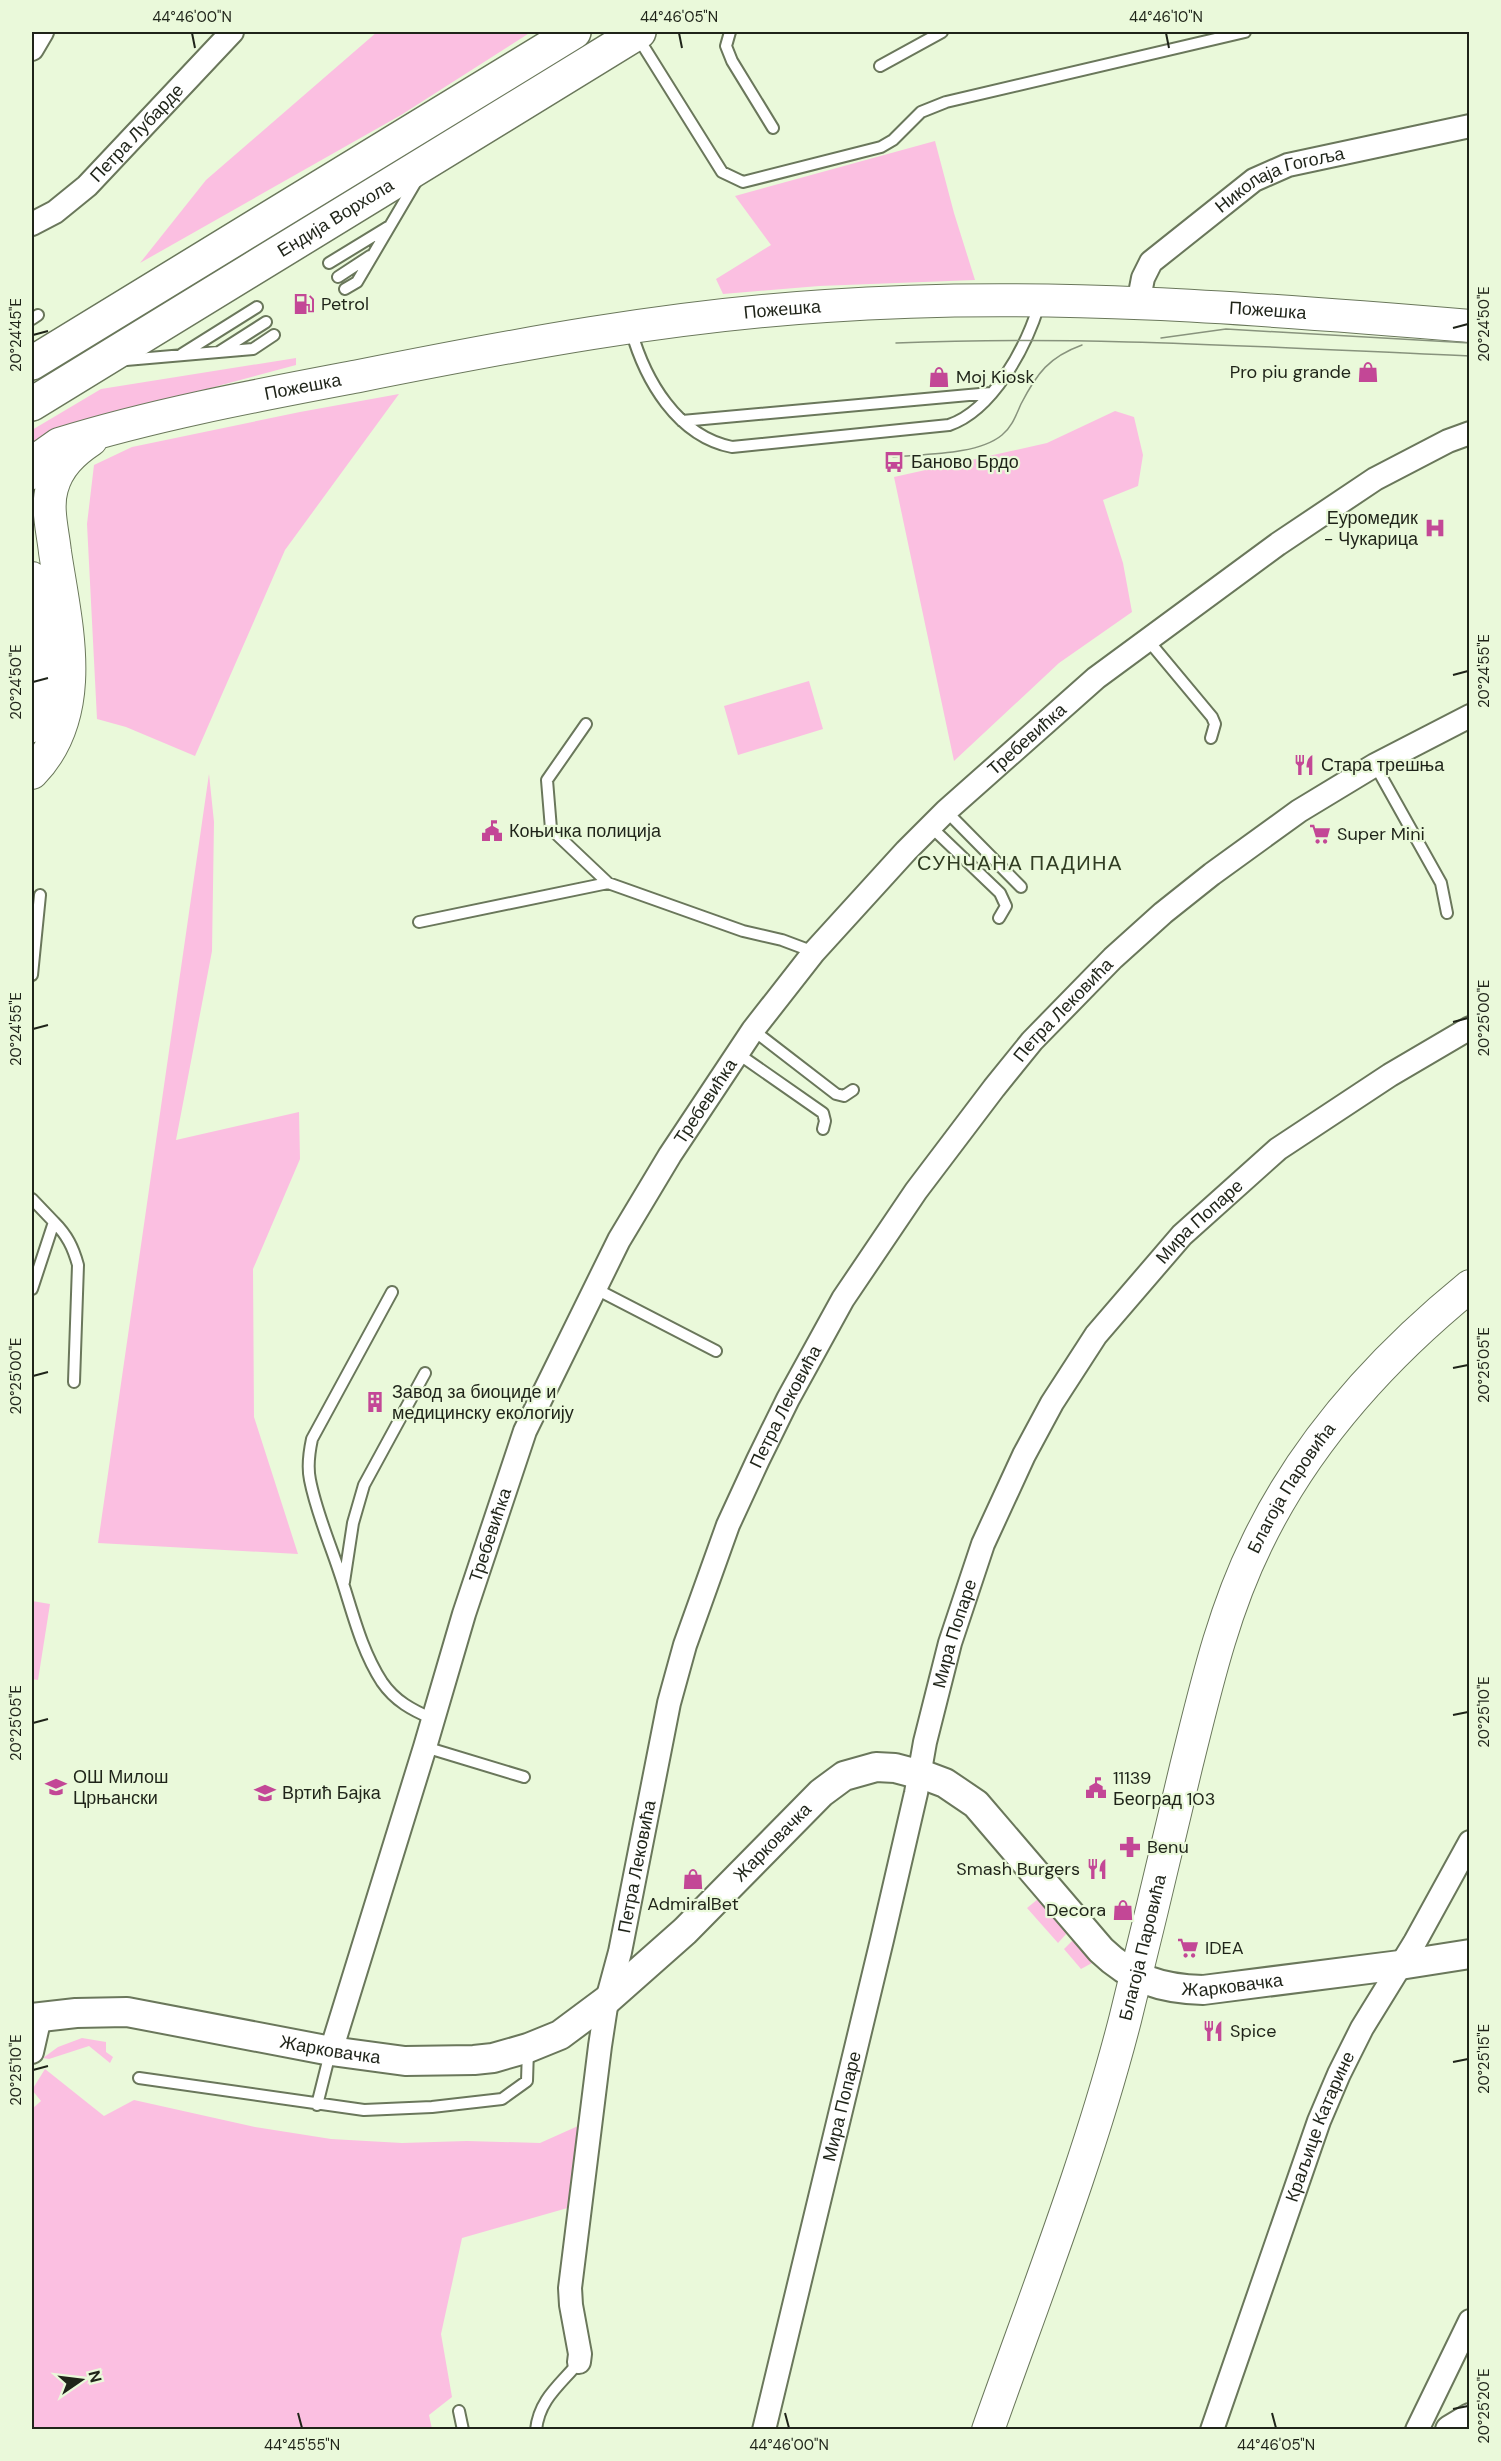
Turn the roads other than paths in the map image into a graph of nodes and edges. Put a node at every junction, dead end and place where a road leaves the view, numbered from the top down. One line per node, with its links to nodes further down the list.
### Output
1 (42, 32): 8 (street)
2 (232, 32): 13 (street, Петра Лубарде)
3 (574, 32): 28 (main road, Ендија Ворхола)
4 (637, 32): 7 (lane); 12 (main road, Ендија Ворхола)
5 (730, 32): 11 (lane)
6 (942, 32): 9 (lane)
7 (1245, 32)
8 (32, 48)
9 (879, 66)
10 (1470, 126): 20 (street, Николаја Гогоља)
11 (773, 128)
12 (427, 162): 14 (lane); 29 (main road, Ендија Ворхола)
13 (32, 224)
14 (389, 226): 15 (lane); 16 (lane)
15 (373, 254): 17 (lane); 18 (lane)
16 (329, 263)
17 (338, 277)
18 (345, 289)
19 (1040, 301): 20 (main road, Пожешка); 23 (main road, Пожешка); 30 (lane)
20 (1138, 304): 24 (main road, Пожешка)
21 (257, 307): 27 (lane)
22 (266, 322): 26 (lane)
23 (631, 326): 32 (lane); 33 (main road, Пожешка)
24 (1470, 326)
25 (274, 335): 26 (lane)
26 (216, 353): 27 (lane)
27 (179, 355): 29 (lane)
28 (32, 363)
29 (99, 363): 31 (main road, Ендија Ворхола)
30 (991, 393): 32 (lane); 32 (lane)
31 (32, 404)
32 (682, 422)
33 (104, 431): 35 (main road, Пожешка); 43 (main road, Пожешка)
34 (1470, 433): 37 (street, Требевићка)
35 (32, 472)
36 (32, 578): 40 (main road)
37 (1147, 639): 41 (lane); 44 (street, Требевићка)
38 (1470, 716): 42 (street, Петра Лековића)
39 (586, 724): 45 (lane)
40 (32, 726)
41 (1211, 738)
42 (1375, 765): 48 (lane); 76 (street, Петра Лековића)
43 (32, 773)
44 (938, 818): 46 (lane); 49 (lane); 51 (street, Требевићка)
45 (608, 883): 50 (lane); 51 (lane)
46 (1021, 886)
47 (40, 895): 52 (lane)
48 (1447, 913)
49 (999, 918)
50 (419, 922)
51 (814, 952): 54 (street, Требевићка)
52 (32, 975)
53 (1470, 1028): 70 (street, Мира Попаре)
54 (753, 1030): 55 (street, Требевићка); 56 (lane)
55 (737, 1053): 57 (lane); 62 (street, Требевићка)
56 (853, 1090)
57 (822, 1128)
58 (32, 1199): 59 (lane)
59 (54, 1222): 61 (lane); 66 (lane)
60 (1470, 1286): 75 (main road, Благоја Паровића)
61 (32, 1289)
62 (596, 1289): 64 (lane); 68 (street, Требевићка)
63 (392, 1292): 67 (lane)
64 (716, 1351)
65 (425, 1374): 67 (lane)
66 (74, 1382)
67 (344, 1585): 68 (lane)
68 (433, 1719): 69 (street, Требевићка)
69 (426, 1747): 71 (lane); 79 (street, Требевићка)
70 (919, 1774): 75 (street, Жарковачка); 76 (street, Жарковачка); 89 (street, Мира Попаре)
71 (524, 1777)
72 (1470, 1842): 74 (street, Краљице Катарине)
73 (1470, 1954): 74 (street, Жарковачка)
74 (1400, 1965): 75 (street, Жарковачка); 91 (street, Краљице Катарине)
75 (1136, 1976): 90 (main road, Благоја Паровића)
76 (607, 2000): 78 (street, Жарковачка); 84 (street, Петра Лековића)
77 (36, 2017): 79 (street, Жарковачка); 80 (street)
78 (528, 2048): 79 (street, Жарковачка); 82 (lane)
79 (331, 2051): 82 (lane)
80 (32, 2052)
81 (140, 2078): 82 (lane)
82 (317, 2105)
83 (1470, 2321): 92 (street)
84 (579, 2362): 88 (lane)
85 (459, 2411): 87 (lane)
86 (1470, 2418): 93 (street)
87 (463, 2430)
88 (536, 2430)
89 (764, 2430)
90 (988, 2430)
91 (1212, 2430)
92 (1417, 2430)
93 (1450, 2430)

